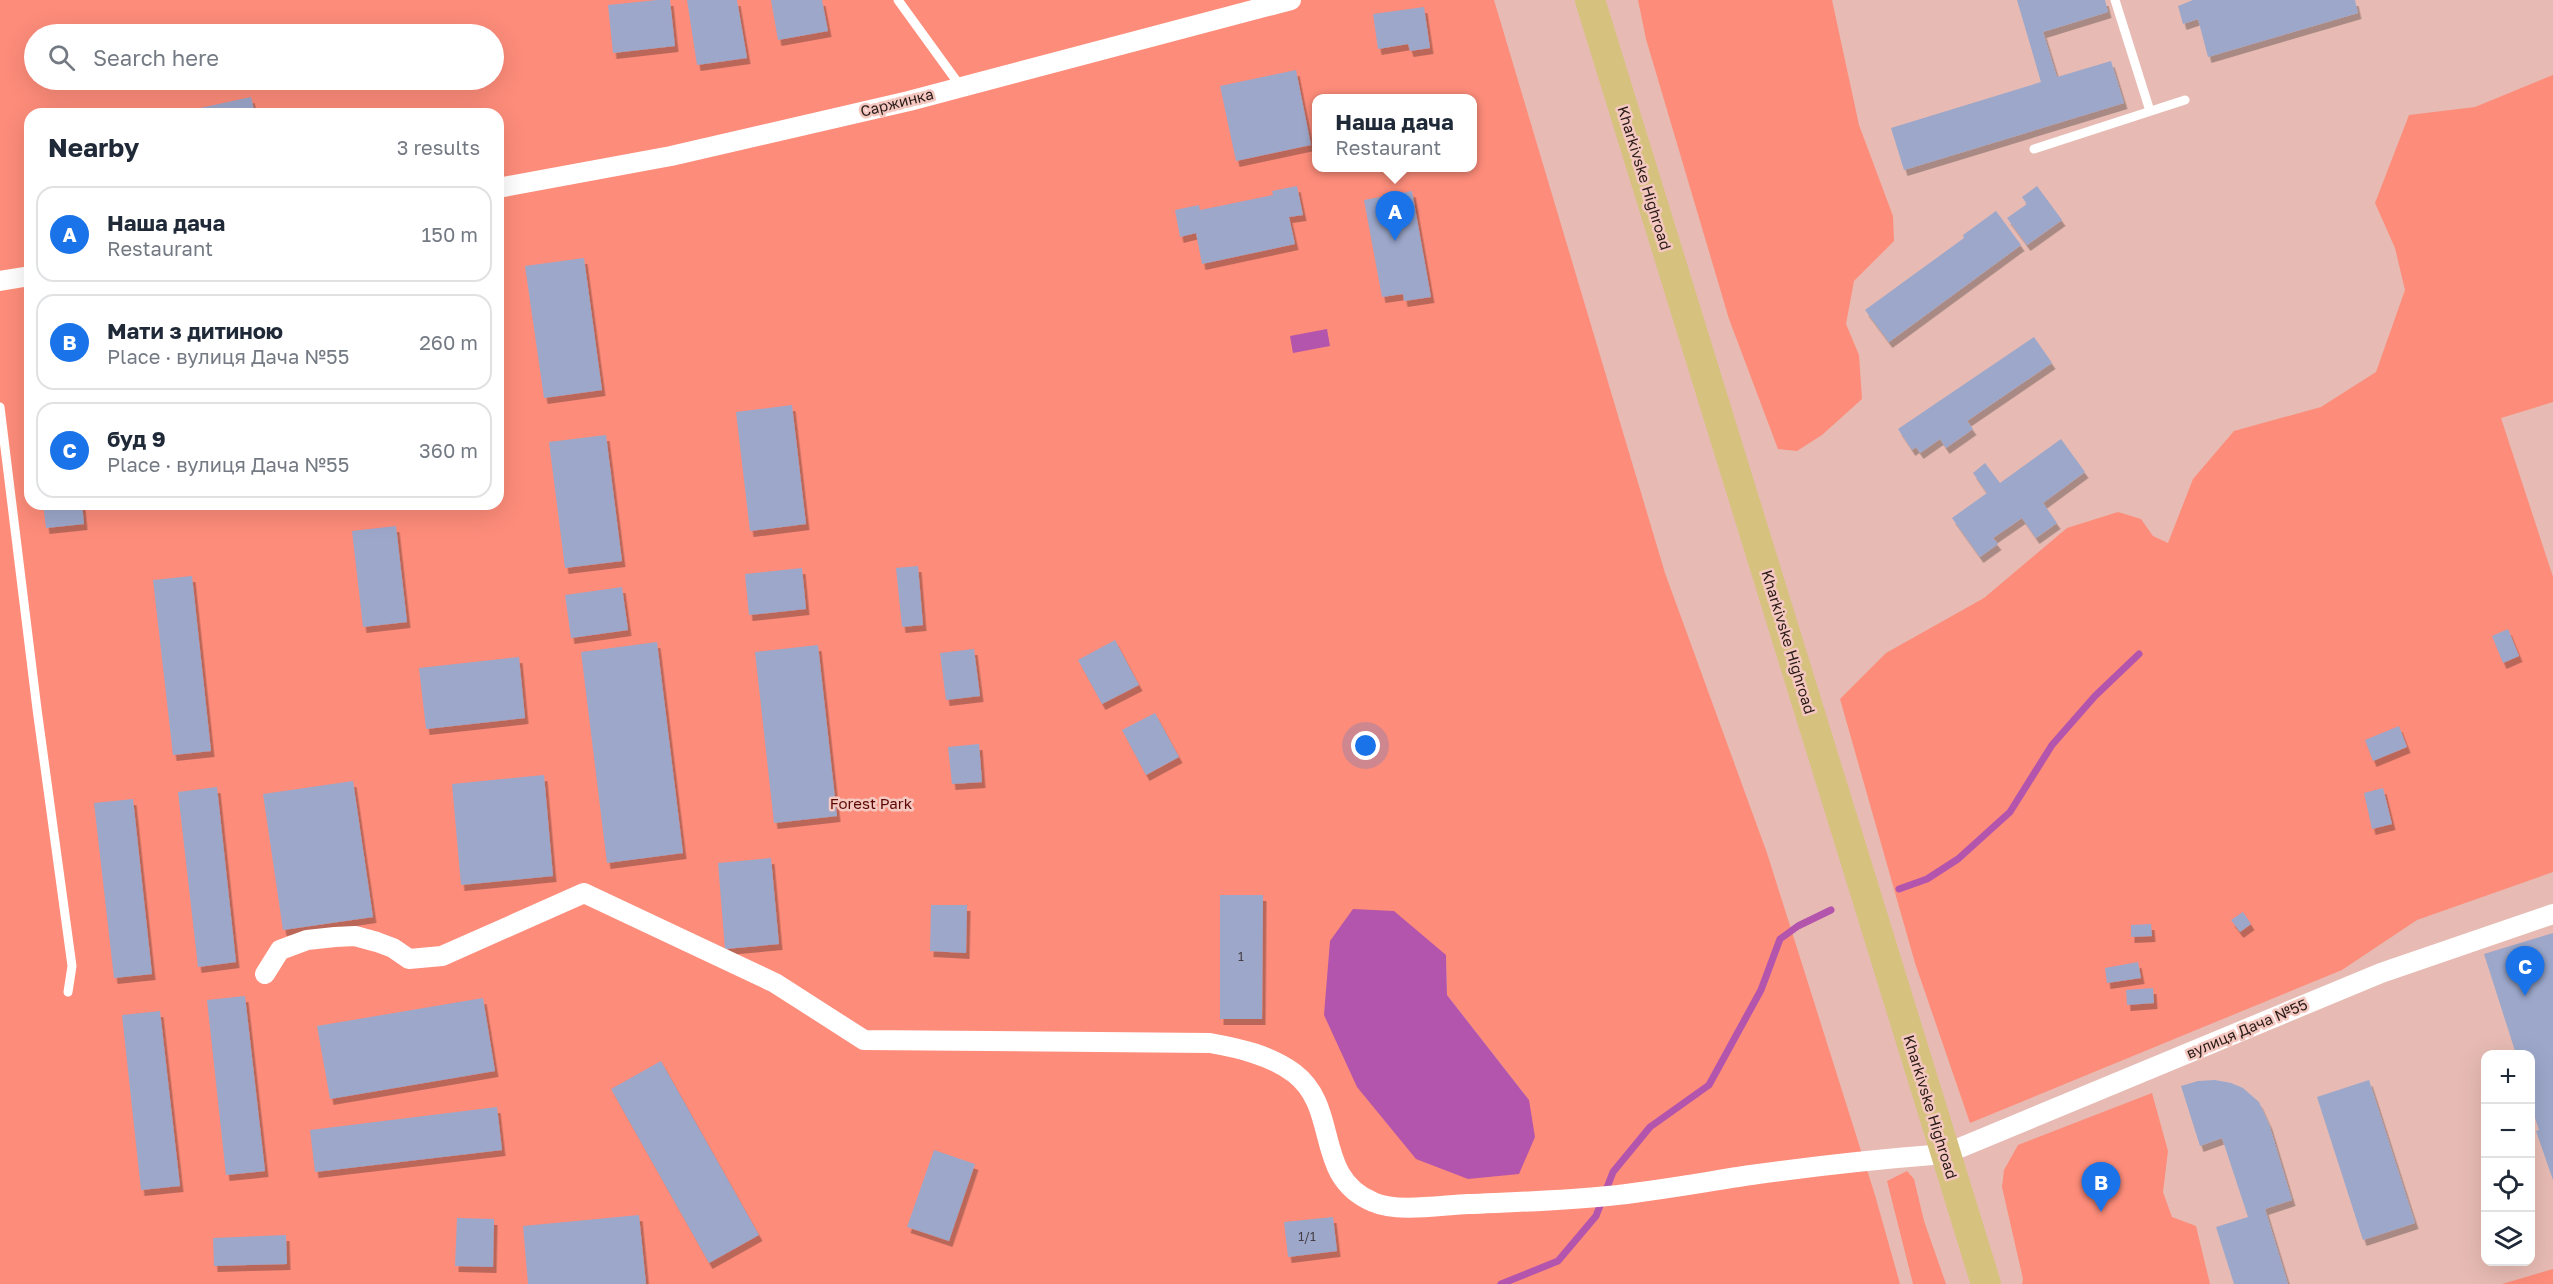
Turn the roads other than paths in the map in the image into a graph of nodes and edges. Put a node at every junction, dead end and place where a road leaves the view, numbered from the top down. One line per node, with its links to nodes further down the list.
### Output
1 (898, 0): 5 (lane)
2 (1291, 0): 5 (street, Саржинка)
3 (1590, 0): 16 (main road, Kharkivske Highroad)
4 (2115, 0): 7 (lane)
5 (961, 87): 9 (street, Саржинка)
6 (2185, 100): 7 (lane)
7 (2150, 111): 8 (lane)
8 (2034, 149)
9 (504, 187)
10 (24, 277): 11 (street)
11 (0, 281)
12 (0, 407): 15 (lane)
13 (2553, 914): 16 (street, вулиця Дача №55)
14 (265, 974): 16 (street, вулиця Дача №55)
15 (68, 992)
16 (1945, 1154): 17 (main road, Kharkivske Highroad)
17 (1986, 1284)

